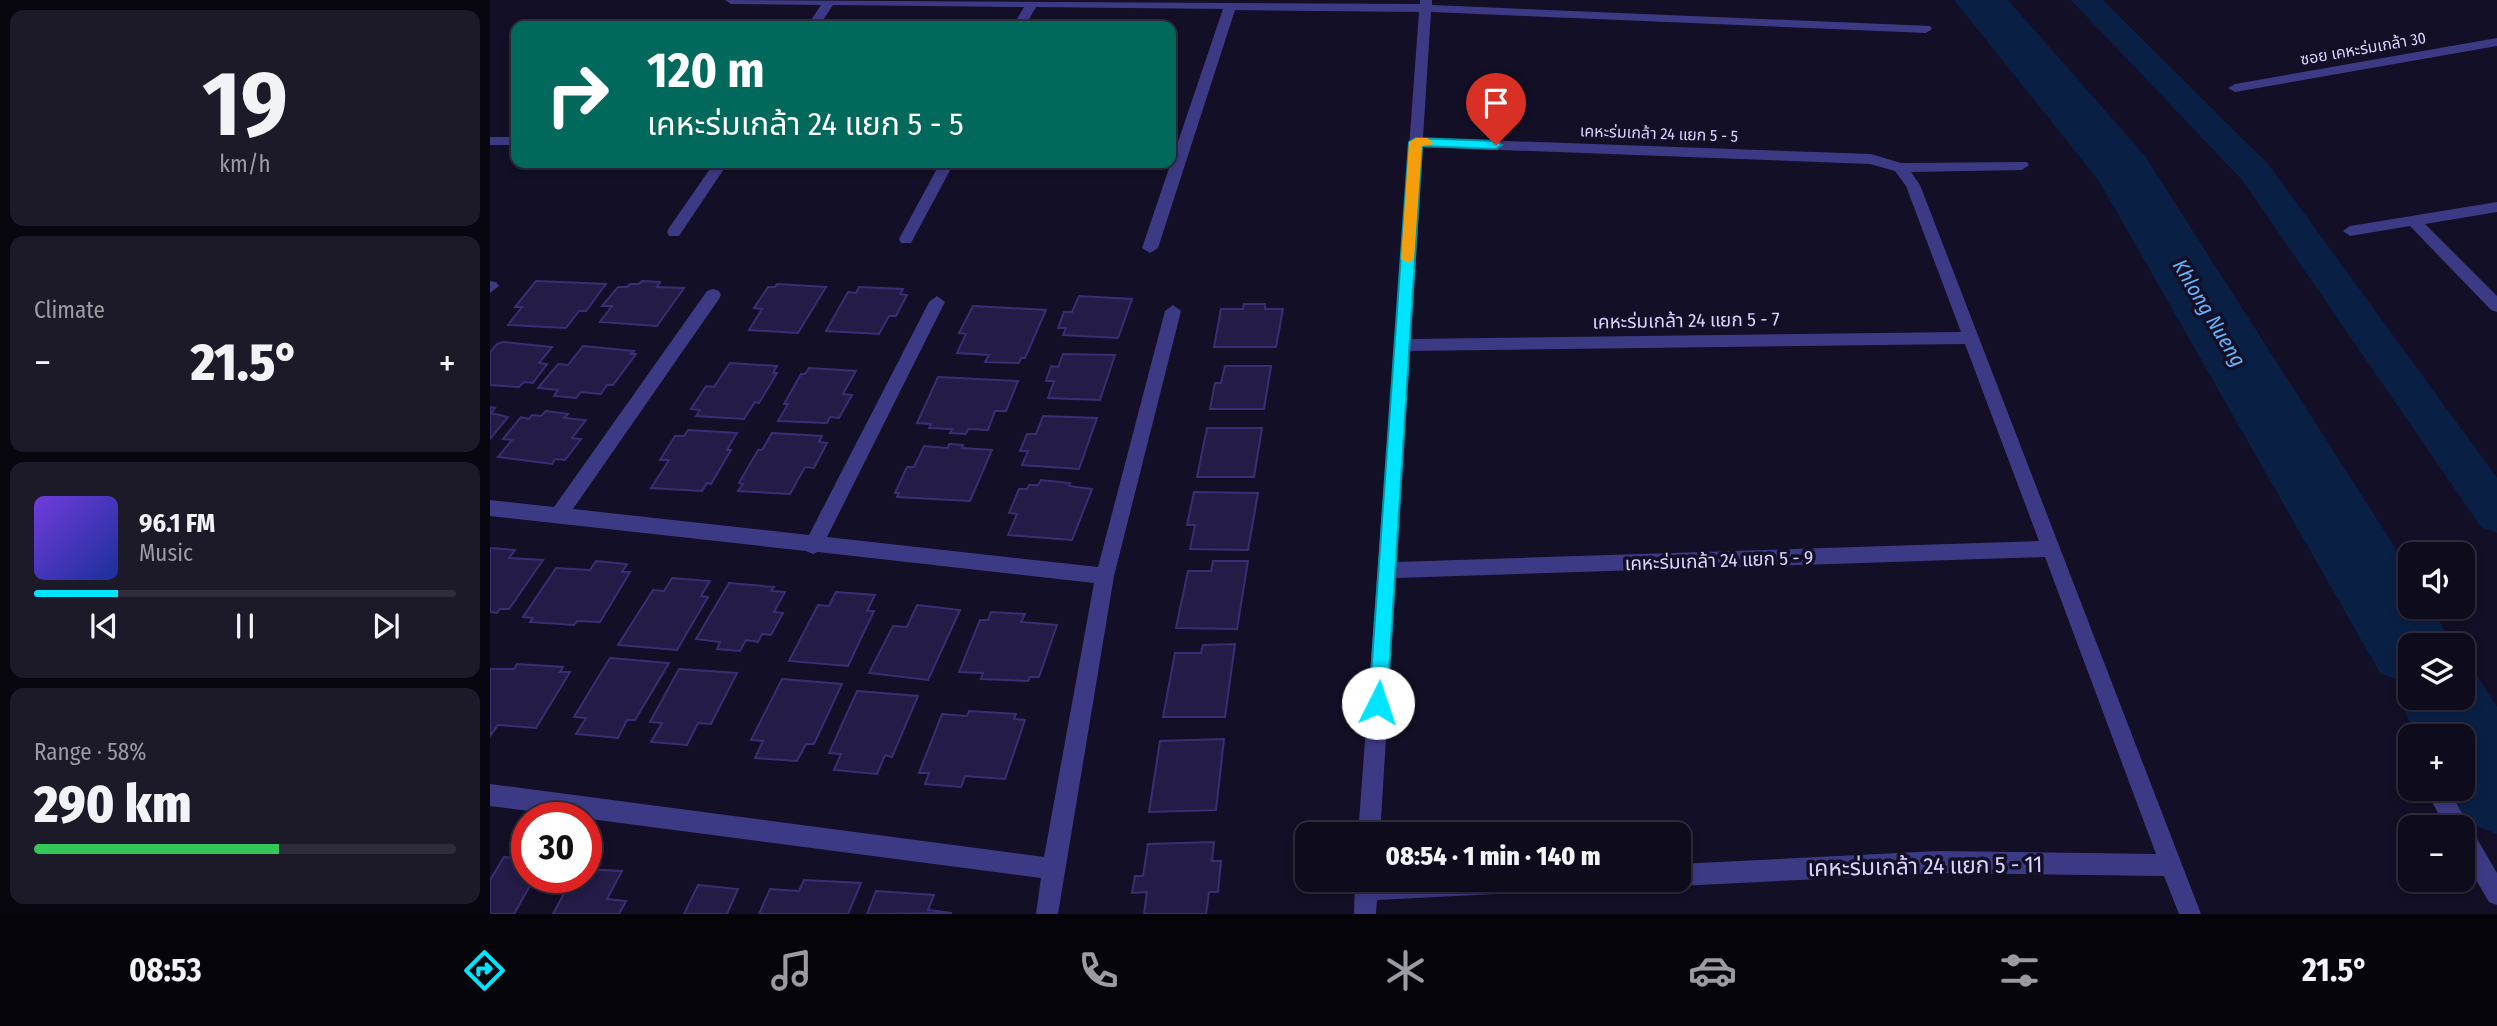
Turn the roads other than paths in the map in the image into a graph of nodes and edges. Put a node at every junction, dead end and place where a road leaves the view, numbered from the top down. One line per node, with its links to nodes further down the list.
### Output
1 (731, 0): 2 (street)
2 (830, 1): 4 (street); 6 (street)
3 (1425, 4): 5 (street); 8 (street); 13 (street)
4 (1031, 5): 5 (street); 7 (street)
5 (1230, 6): 23 (street)
6 (816, 21)
7 (1022, 21)
8 (1926, 29)
9 (2497, 42): 10 (street, ซอย เคหะร่มเกล้า 30)
10 (2235, 88)
11 (490, 141): 12 (street)
12 (511, 141)
13 (1416, 142): 17 (street, เคหะร่มเกล้า 24 แยก 5 - 5); 29 (street)
14 (2022, 165): 17 (street, เคหะร่มเกล้า 24 แยก 5 - 5)
15 (719, 168): 21 (street)
16 (944, 168): 22 (street)
17 (1900, 168): 28 (street)
18 (2497, 207): 19 (street)
19 (2414, 221): 20 (street); 26 (street)
20 (2350, 231)
21 (674, 232)
22 (906, 239)
23 (1150, 248)
24 (713, 295): 31 (street)
25 (937, 302): 32 (street)
26 (2497, 306)
27 (1173, 311): 35 (street)
28 (1971, 338): 29 (street, เคหะร่มเกล้า 24 แยก 5 - 7); 33 (street)
29 (1402, 345): 34 (street)
30 (490, 508): 31 (street)
31 (558, 516): 32 (street)
32 (813, 545): 35 (street)
33 (2051, 549): 34 (street, เคหะร่มเกล้า 24 แยก 5 - 9); 39 (street)
34 (1387, 570): 37 (street)
35 (1105, 576): 40 (street)
36 (490, 795): 40 (street)
37 (1370, 822)
38 (2475, 856): 43 (street)
39 (2172, 865): 41 (street, เคหะร่มเกล้า 24 แยก 5 - 11); 46 (street)
40 (1053, 870): 44 (street)
41 (1691, 873)
42 (1366, 892): 45 (street)
43 (2497, 894)
44 (1047, 914)
45 (1365, 914)
46 (2190, 914)

